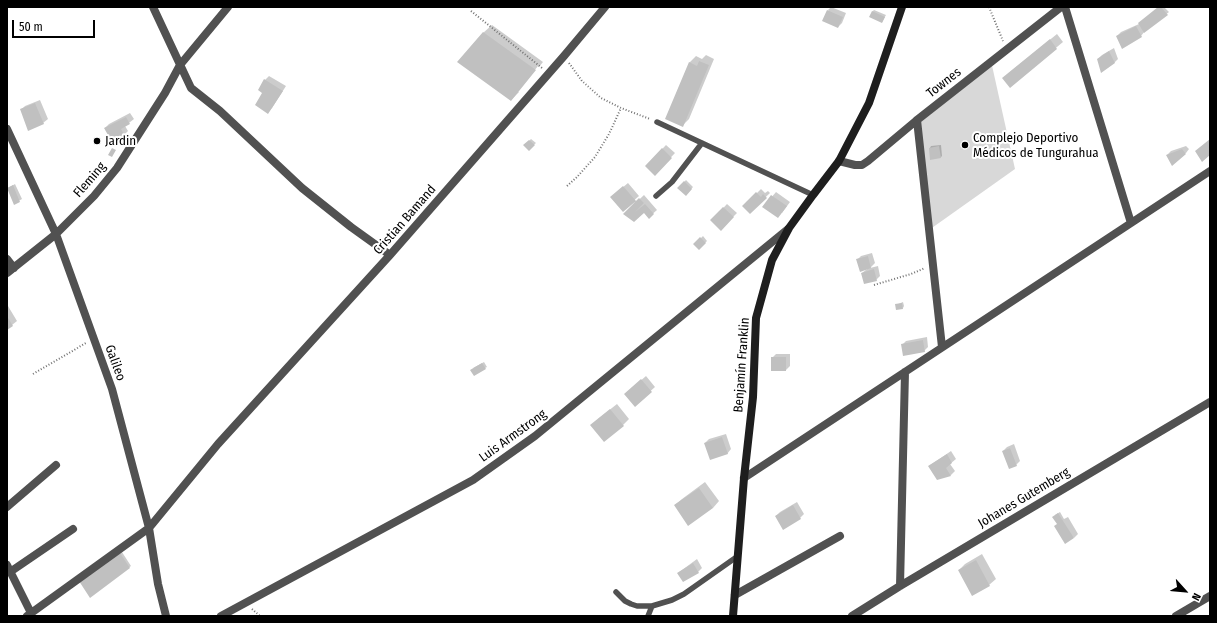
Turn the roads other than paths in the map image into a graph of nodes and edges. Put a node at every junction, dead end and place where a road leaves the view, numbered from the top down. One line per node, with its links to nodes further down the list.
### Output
1 (153, 7): 7 (street)
2 (228, 7): 7 (street, Fleming)
3 (605, 7): 19 (street, Cristian Bamand)
4 (902, 7): 12 (street, Benjamín Franklin)
5 (1061, 7): 8 (street, Townes)
6 (1065, 7): 16 (street)
7 (180, 65): 18 (street, Fleming); 19 (street)
8 (917, 120): 12 (street, Townes); 22 (street)
9 (657, 122): 11 (lane)
10 (8, 132): 18 (street, Galileo)
11 (702, 143): 14 (lane); 15 (lane)
12 (839, 161): 14 (street, Benjamín Franklin)
13 (1210, 171): 16 (street)
14 (812, 195): 17 (street, Benjamín Franklin)
15 (656, 196)
16 (1131, 223): 22 (street)
17 (789, 228): 26 (street, Benjamín Franklin); 40 (street, Luis Armstrong)
18 (56, 234): 21 (street, Fleming); 28 (street, Galileo)
19 (390, 255): 28 (street, Cristian Bamand)
20 (7, 259): 21 (street)
21 (10, 271)
22 (942, 347): 23 (street)
23 (905, 372): 26 (street); 33 (street)
24 (1210, 402): 33 (street, Johanes Gutemberg)
25 (56, 466): 27 (street)
26 (744, 478): 31 (street, Benjamín Franklin)
27 (7, 507)
28 (149, 528): 38 (street, Cristian Bamand); 39 (street, Galileo)
29 (73, 529): 32 (street)
30 (840, 536): 35 (street)
31 (738, 556): 35 (street, Benjamín Franklin); 37 (lane)
32 (8, 569): 38 (street)
33 (900, 586): 43 (street, Johanes Gutemberg)
34 (616, 592): 37 (lane)
35 (735, 595): 42 (street, Benjamín Franklin)
36 (1210, 596): 44 (street)
37 (652, 606): 41 (lane)
38 (29, 615)
39 (166, 616)
40 (221, 616)
41 (648, 616)
42 (733, 616)
43 (852, 616)
44 (1176, 616)

